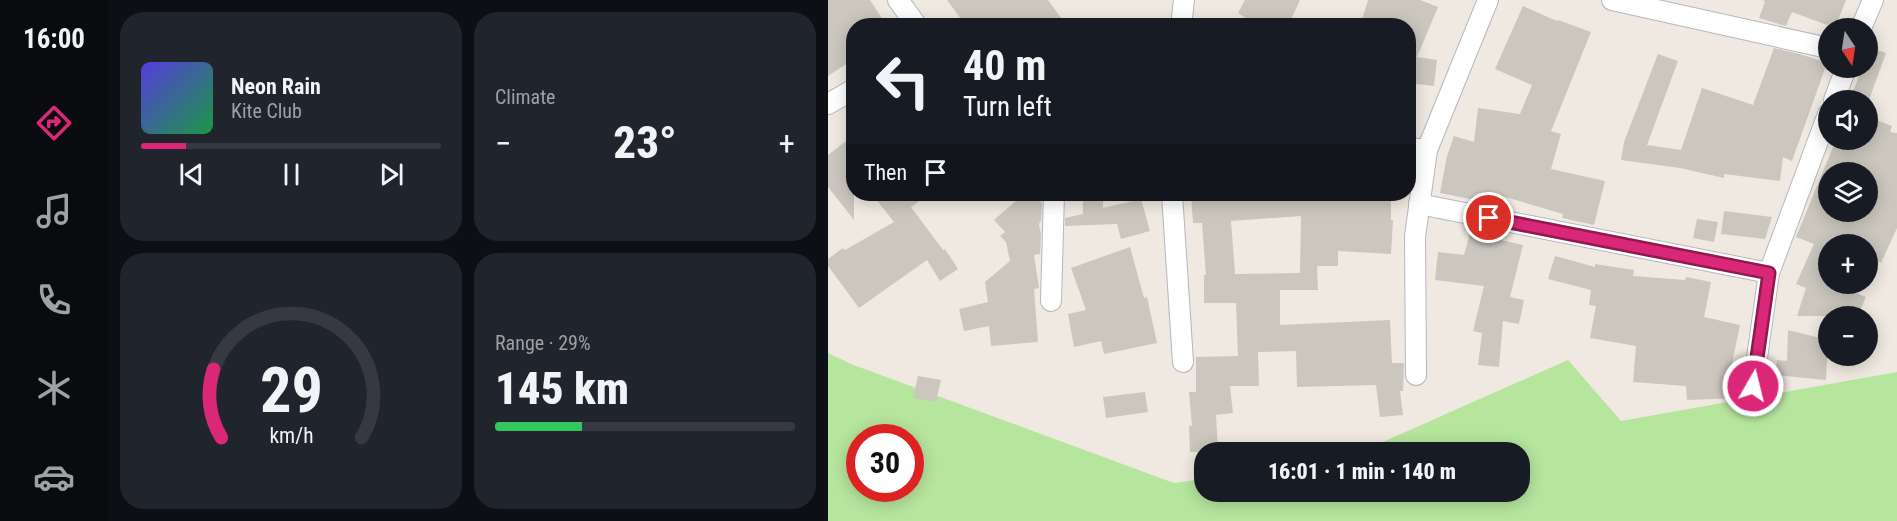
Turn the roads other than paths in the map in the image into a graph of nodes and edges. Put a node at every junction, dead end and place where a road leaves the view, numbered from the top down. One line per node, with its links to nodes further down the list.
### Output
1 (898, 0): 6 (street)
2 (1184, 0): 7 (street)
3 (1488, 0): 13 (street)
4 (1612, 0): 9 (street)
5 (1873, 0): 8 (street)
6 (911, 18)
7 (1182, 18)
8 (1865, 18)
9 (1818, 46)
10 (846, 94): 11 (street)
11 (828, 104)
12 (1818, 141): 17 (street)
13 (1418, 149): 16 (street)
14 (1054, 201): 18 (street)
15 (1172, 201): 19 (street)
16 (1419, 204): 17 (street); 20 (street)
17 (1769, 273): 21 (street)
18 (1051, 301)
19 (1183, 362)
20 (1416, 375)
21 (1753, 386)

